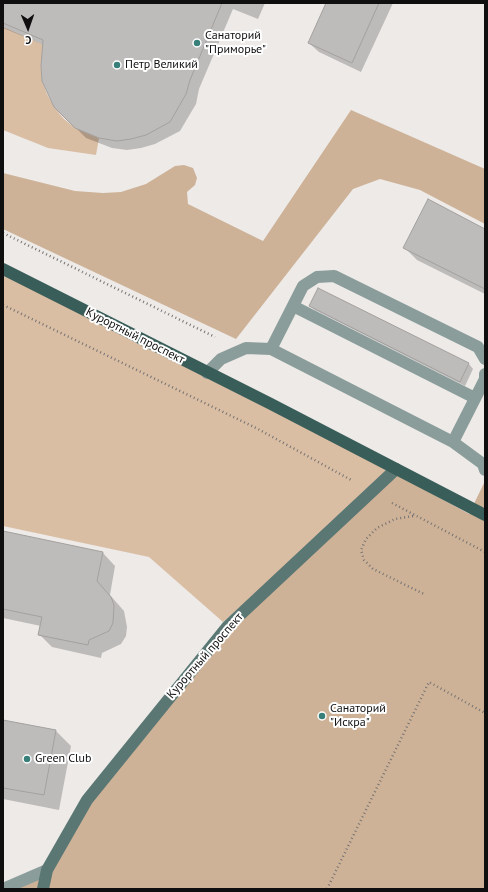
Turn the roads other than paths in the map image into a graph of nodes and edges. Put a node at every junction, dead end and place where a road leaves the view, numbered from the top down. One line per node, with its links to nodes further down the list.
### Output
1 (3, 269): 5 (main road, Курортный проспект)
2 (293, 306): 3 (street); 4 (street); 7 (street)
3 (271, 350): 5 (street); 8 (street)
4 (485, 359)
5 (207, 373): 9 (main road, Курортный проспект)
6 (485, 374): 7 (street)
7 (475, 398): 8 (street)
8 (453, 442): 10 (street)
9 (396, 469): 11 (main road, Курортный проспект); 12 (street, Курортный проспект)
10 (485, 470)
11 (485, 515)
12 (47, 870): 13 (street); 14 (street, Курортный проспект)
13 (3, 889)
14 (43, 889)

